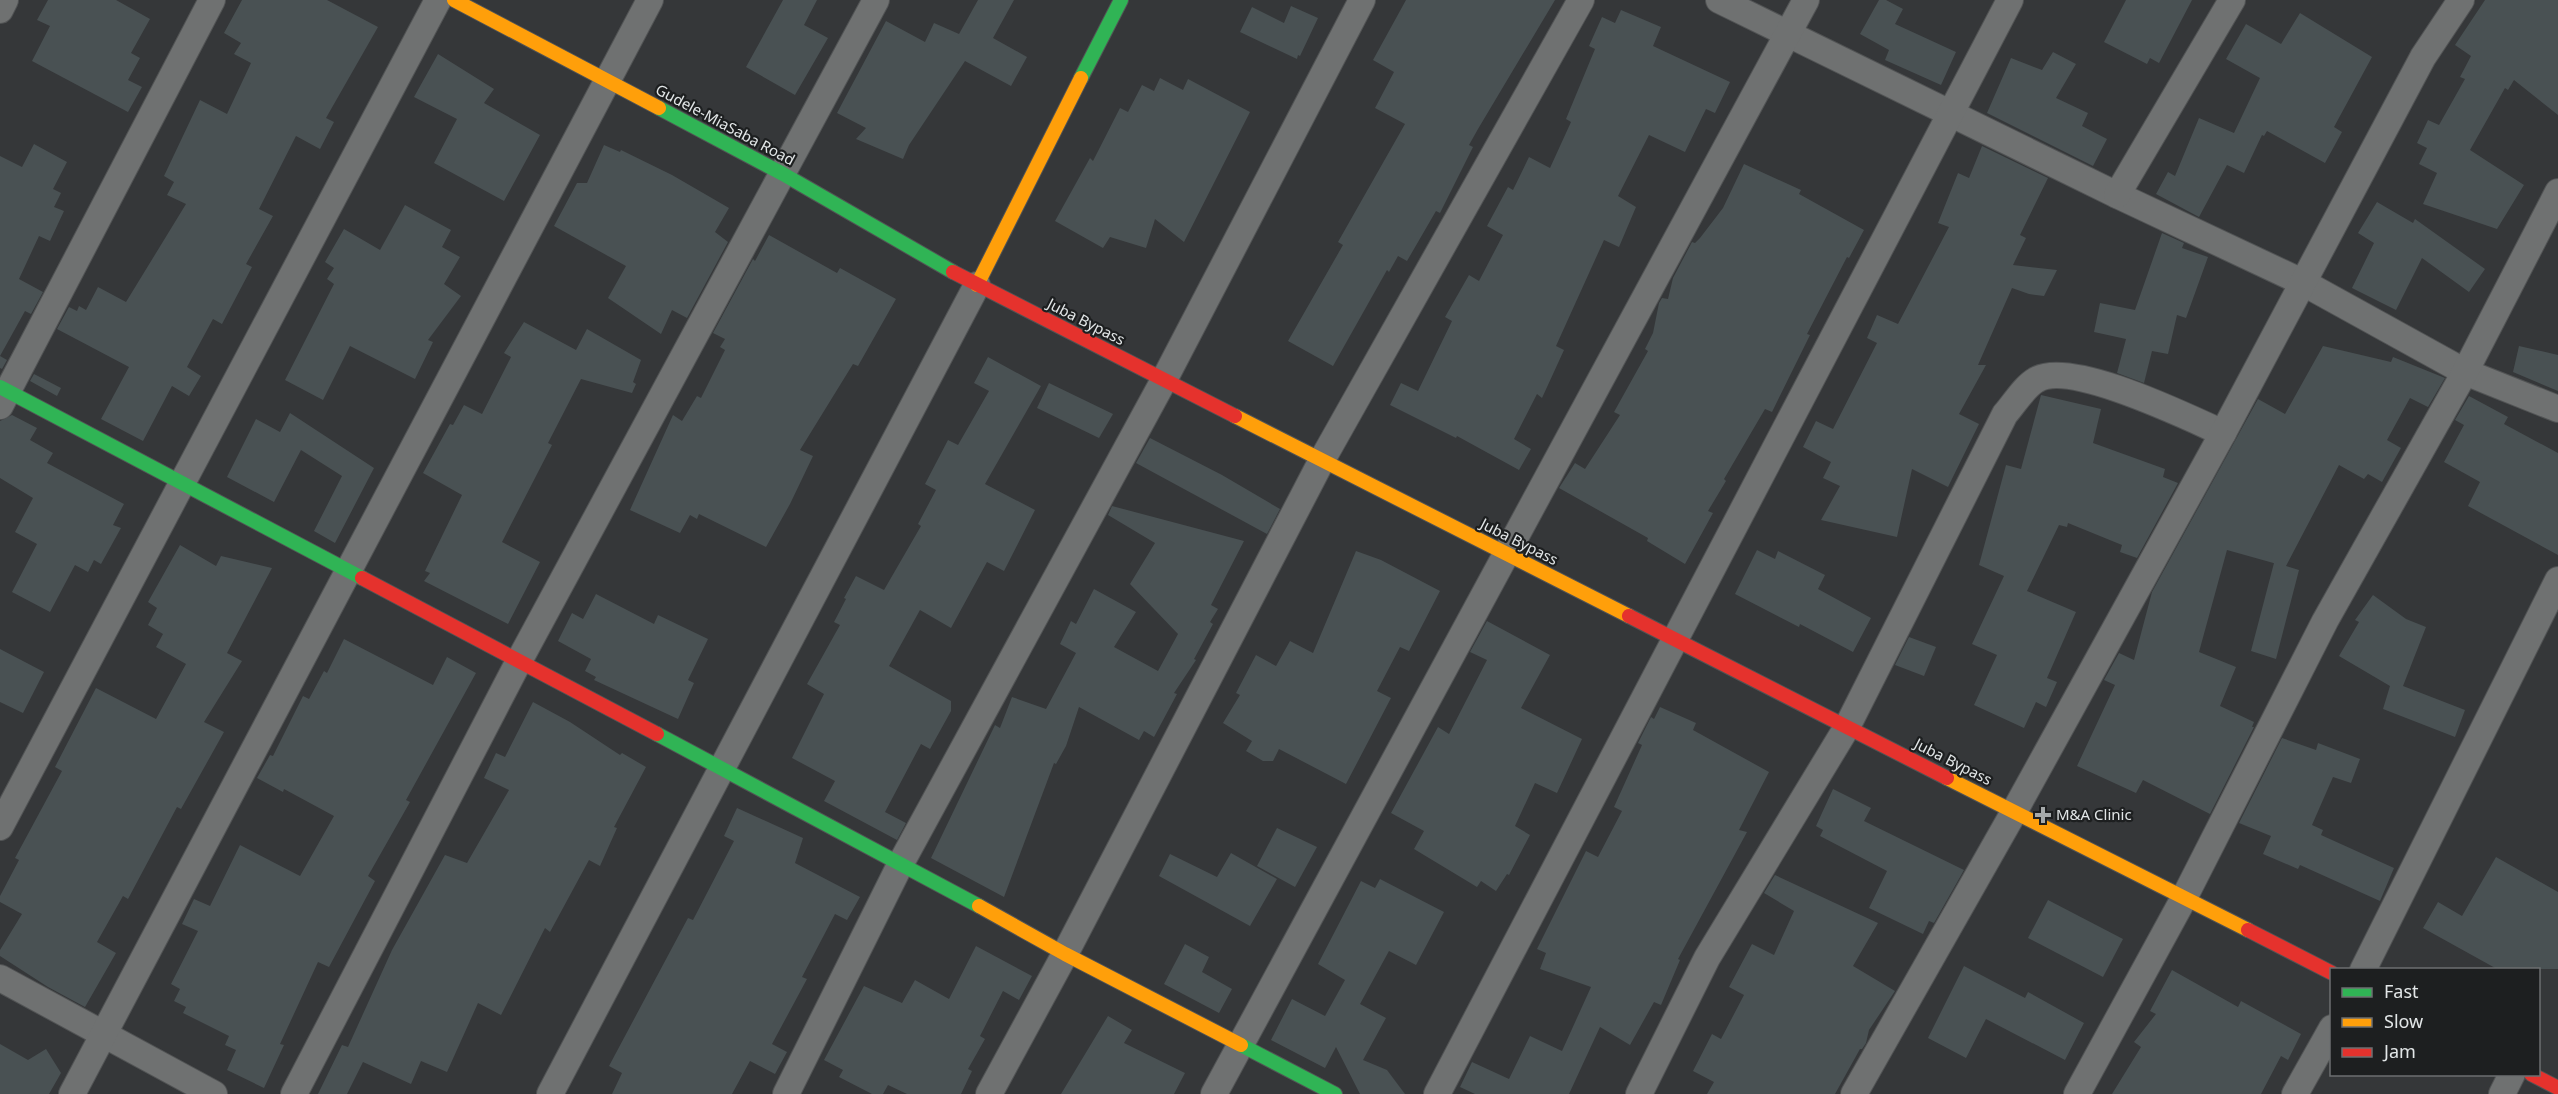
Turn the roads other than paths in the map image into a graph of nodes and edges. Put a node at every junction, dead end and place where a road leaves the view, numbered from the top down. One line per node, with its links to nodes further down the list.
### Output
1 (5, 0): 15 (street)
2 (212, 0): 26 (street)
3 (438, 0): 30 (street)
4 (454, 0): 17 (main road, Gudele-MiaSaba Road)
5 (650, 0): 17 (street)
6 (876, 0): 19 (street)
7 (1121, 0): 23 (main road)
8 (1362, 0): 25 (street)
9 (1581, 0): 29 (street)
10 (1719, 0): 16 (street)
11 (1806, 0): 16 (street)
12 (2010, 0): 18 (street)
13 (2232, 0): 21 (street)
14 (2461, 0): 22 (street)
15 (0, 10)
16 (1788, 36): 18 (street); 31 (street)
17 (607, 81): 19 (main road, Gudele-MiaSaba Road); 32 (street)
18 (1949, 113): 21 (street); 34 (street)
19 (783, 174): 23 (main road, Gudele-MiaSaba Road); 35 (street)
20 (2558, 192): 24 (street)
21 (2117, 195): 22 (street)
22 (2302, 282): 24 (street); 28 (street)
23 (977, 285): 25 (main road, Juba Bypass); 37 (street)
24 (2466, 372): 27 (street); 41 (street)
25 (1164, 380): 29 (main road, Juba Bypass); 40 (street)
26 (3, 395): 30 (main road)
27 (2558, 409)
28 (2223, 433): 36 (street); 38 (street)
29 (1322, 460): 31 (main road, Juba Bypass); 42 (street)
30 (182, 483): 32 (main road); 39 (street)
31 (1506, 554): 34 (main road, Juba Bypass); 48 (street)
32 (349, 571): 35 (main road); 47 (street)
33 (2558, 580): 43 (street)
34 (1675, 639): 36 (main road, Juba Bypass); 60 (street)
35 (519, 661): 37 (main road); 54 (street)
36 (1847, 727): 38 (main road, Juba Bypass); 61 (street)
37 (723, 769): 40 (main road); 55 (street)
38 (2014, 812): 41 (main road, Juba Bypass); 62 (street)
39 (0, 827)
40 (901, 863): 42 (main road); 56 (street)
41 (2184, 898): 44 (main road, Juba Bypass); 63 (street)
42 (1065, 954): 48 (main road); 57 (street)
43 (2364, 968)
44 (2330, 972)
45 (0, 978): 47 (street)
46 (2330, 1030): 64 (street)
47 (104, 1033): 52 (street); 53 (street)
48 (1241, 1045): 58 (street); 59 (main road)
49 (2511, 1076): 65 (street)
50 (2535, 1076): 51 (main road)
51 (2558, 1088)
52 (72, 1094)
53 (214, 1094)
54 (294, 1094)
55 (550, 1094)
56 (786, 1094)
57 (989, 1094)
58 (1214, 1094)
59 (1335, 1094)
60 (1437, 1094)
61 (1639, 1094)
62 (1854, 1094)
63 (2077, 1094)
64 (2295, 1094)
65 (2502, 1094)

